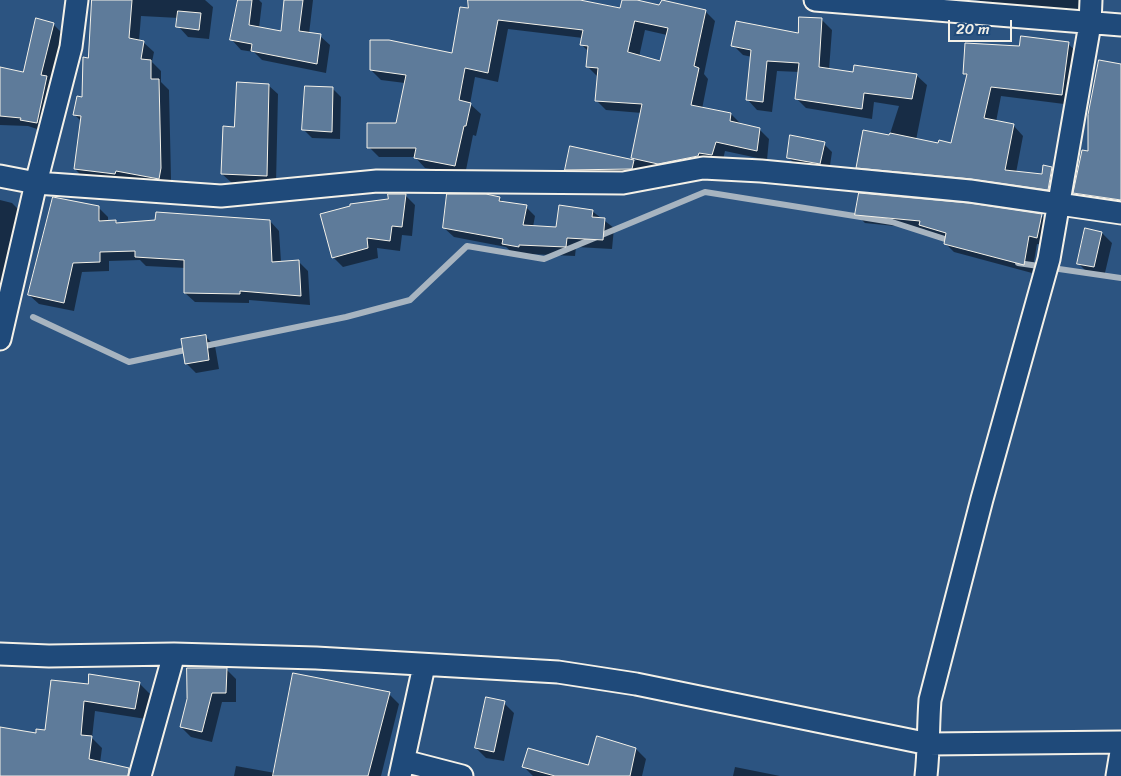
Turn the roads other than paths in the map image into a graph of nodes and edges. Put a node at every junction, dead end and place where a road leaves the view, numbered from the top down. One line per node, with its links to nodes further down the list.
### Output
1 (77, 0): 7 (street)
2 (815, 0): 4 (street)
3 (1092, 0): 4 (street)
4 (1090, 24): 5 (street); 8 (street)
5 (1121, 25)
6 (0, 176): 7 (street)
7 (36, 183): 8 (street); 10 (street)
8 (1059, 204): 9 (street); 15 (street)
9 (1121, 214)
10 (0, 339)
11 (0, 654): 12 (street)
12 (174, 654): 13 (street); 18 (street)
13 (424, 666): 15 (street); 17 (street)
14 (1121, 742): 15 (street)
15 (930, 744): 20 (street)
16 (1121, 752): 21 (street)
17 (402, 768): 19 (street)
18 (140, 776)
19 (462, 776)
20 (926, 776)
21 (1116, 776)

